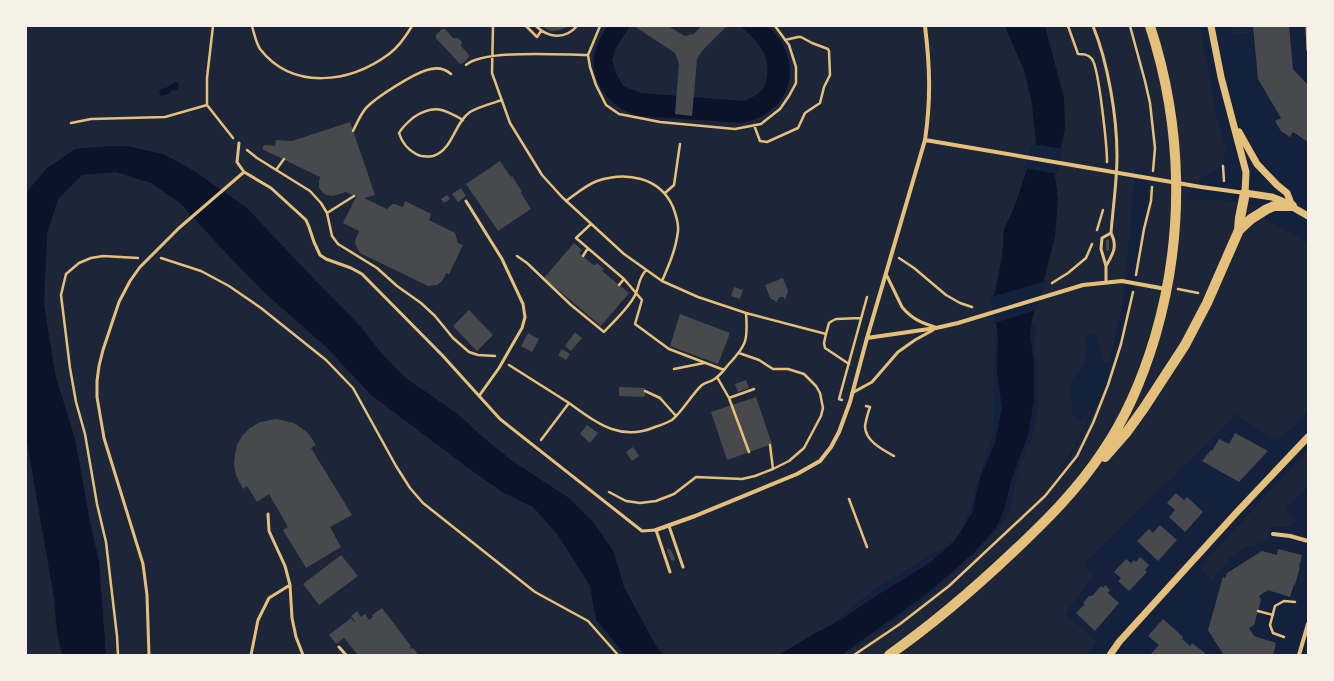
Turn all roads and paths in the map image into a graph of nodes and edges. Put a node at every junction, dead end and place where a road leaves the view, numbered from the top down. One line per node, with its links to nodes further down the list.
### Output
1 (213, 26): 24 (path)
2 (252, 26): 3 (path)
3 (412, 26)
4 (494, 26): 20 (path)
5 (526, 26): 16 (path)
6 (536, 26): 16 (path)
7 (577, 26): 16 (path)
8 (600, 26): 19 (path)
9 (775, 26): 17 (path)
10 (925, 26): 30 (street)
11 (1093, 26): 48 (lane)
12 (1130, 26): 36 (path)
13 (1150, 26): 64 (main road)
14 (1211, 26): 25 (street)
15 (1308, 26): 18 (lane)
16 (541, 31)
17 (785, 40): 28 (path); 28 (path)
18 (1308, 50)
19 (588, 55): 20 (path); 28 (path)
20 (492, 57): 21 (path); 23 (path)
21 (466, 65)
22 (451, 74): 29 (path)
23 (502, 100): 26 (path); 42 (path)
24 (207, 105): 27 (path); 31 (path)
25 (1230, 114): 39 (street); 43 (street)
26 (463, 120): 26 (path)
27 (72, 123)
28 (754, 125)
29 (353, 131)
30 (925, 140): 39 (street); 57 (street)
31 (239, 143): 34 (path); 35 (lane)
32 (680, 144): 38 (path)
33 (284, 159): 34 (path)
34 (276, 170): 44 (path)
35 (244, 172): 85 (lane); 118 (lane)
36 (1152, 178)
37 (1152, 186): 58 (path)
38 (665, 193): 42 (path); 60 (path)
39 (1245, 193): 43 (street); 47 (main road)
40 (354, 196): 44 (path)
41 (466, 201): 85 (lane)
42 (566, 201): 46 (path)
43 (1292, 206): 45 (street); 47 (main road)
44 (327, 214): 75 (path)
45 (1308, 216)
46 (591, 224): 49 (path); 56 (path)
47 (1239, 230): 99 (main road)
48 (1111, 233): 55 (lane); 55 (lane)
49 (588, 248): 51 (path); 59 (path)
50 (517, 256): 65 (path)
51 (583, 256)
52 (132, 258): 117 (path)
53 (163, 258): 122 (path)
54 (898, 258): 68 (path)
55 (1106, 266): 61 (lane)
56 (646, 270): 60 (path); 65 (path)
57 (886, 274): 71 (lane); 73 (street)
58 (1136, 275)
59 (624, 279): 62 (path); 65 (path)
60 (662, 281): 69 (path)
61 (1106, 282): 64 (street); 71 (street)
62 (619, 285)
63 (1133, 289): 123 (path)
64 (1172, 289): 66 (path); 99 (main road)
65 (636, 293): 76 (path)
66 (1203, 294)
67 (867, 297): 70 (path)
68 (972, 307)
69 (746, 313): 72 (path); 74 (path)
70 (861, 318): 72 (path); 78 (path)
71 (936, 328): 73 (street); 84 (lane)
72 (826, 334): 78 (path)
73 (867, 338): 84 (street)
74 (739, 353): 80 (path); 98 (path)
75 (495, 356)
76 (705, 363): 79 (path); 80 (path)
77 (508, 364): 88 (path)
78 (849, 364): 87 (path)
79 (674, 369)
80 (724, 370): 81 (path)
81 (717, 377): 86 (path); 90 (path)
82 (754, 389): 86 (path)
83 (645, 390): 90 (path)
84 (852, 393): 103 (street)
85 (479, 396): 104 (lane)
86 (729, 398): 96 (path)
87 (843, 400)
88 (569, 403): 90 (path); 93 (path)
89 (866, 406): 97 (path)
90 (676, 416)
91 (535, 435): 93 (path)
92 (1308, 437): 125 (street)
93 (541, 440): 94 (path)
94 (546, 444)
95 (770, 445): 98 (path)
96 (749, 452)
97 (894, 456)
98 (773, 469): 100 (path)
99 (1085, 477): 124 (main road)
100 (604, 489)
101 (849, 499): 107 (path)
102 (268, 514): 110 (lane)
103 (669, 526): 104 (street); 108 (lane)
104 (656, 530): 109 (lane)
105 (1272, 534): 106 (street)
106 (1308, 541)
107 (867, 547)
108 (683, 567)
109 (670, 572)
110 (290, 585): 119 (lane); 120 (lane)
111 (1295, 602): 113 (path)
112 (1258, 611): 113 (path)
113 (1273, 615): 115 (path)
114 (1308, 624): 126 (street)
115 (1284, 637)
116 (339, 647): 121 (lane)
117 (118, 655)
118 (149, 655)
119 (251, 655)
120 (303, 655)
121 (346, 655)
122 (618, 655)
123 (854, 655)
124 (889, 655)
125 (1110, 655)
126 (1299, 655)

